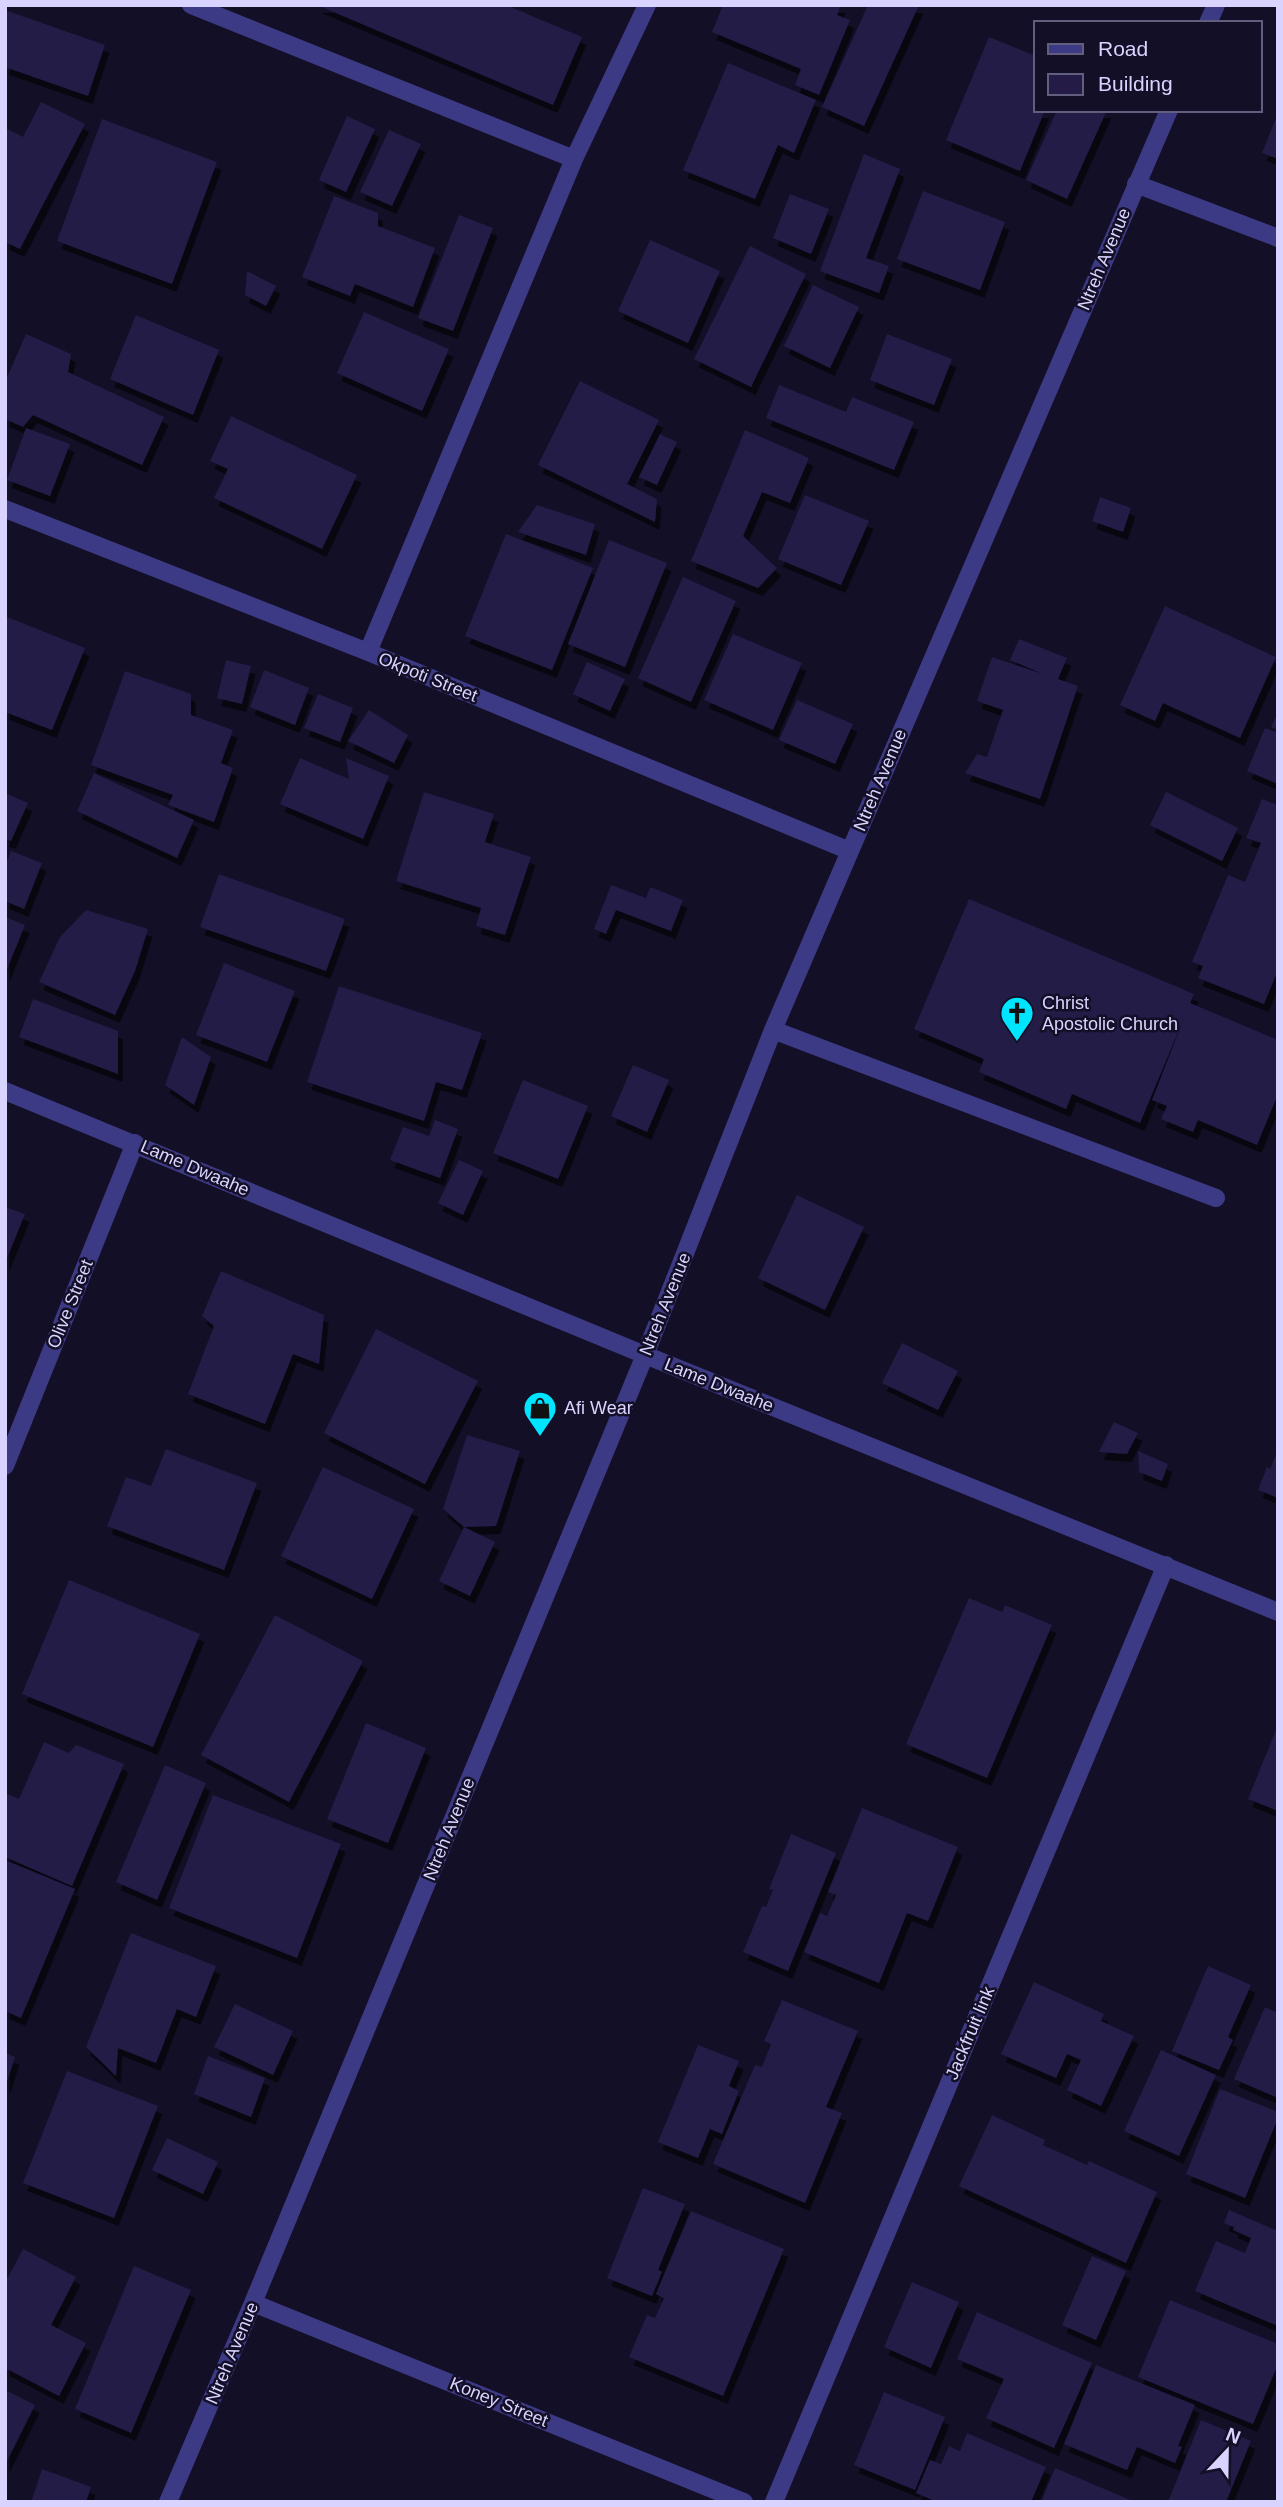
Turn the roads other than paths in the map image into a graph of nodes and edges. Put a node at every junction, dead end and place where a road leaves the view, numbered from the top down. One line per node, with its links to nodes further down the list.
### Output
1 (191, 5): 6 (street)
2 (647, 5): 6 (street)
3 (1216, 5): 4 (street)
4 (1209, 21)
5 (1168, 112): 7 (street, Ntreh Avenue)
6 (574, 159): 10 (street)
7 (1136, 184): 8 (street); 11 (street, Ntreh Avenue)
8 (1278, 238)
9 (5, 509): 10 (street, Okpoti Street)
10 (368, 652): 11 (street, Okpoti Street)
11 (850, 851): 12 (street, Ntreh Avenue)
12 (773, 1030): 15 (street); 16 (street, Ntreh Avenue)
13 (5, 1091): 14 (street, Lame Dwaahe)
14 (135, 1143): 16 (street, Lame Dwaahe); 17 (street, Olive Street)
15 (1216, 1198)
16 (645, 1355): 18 (street, Lame Dwaahe); 20 (street, Ntreh Avenue)
17 (5, 1466)
18 (1166, 1564): 19 (street, Lame Dwaahe); 23 (street, Jackfruit link)
19 (1278, 1612)
20 (253, 2303): 21 (street, Ntreh Avenue); 22 (street, Koney Street)
21 (168, 2502)
22 (744, 2502)
23 (774, 2502)

